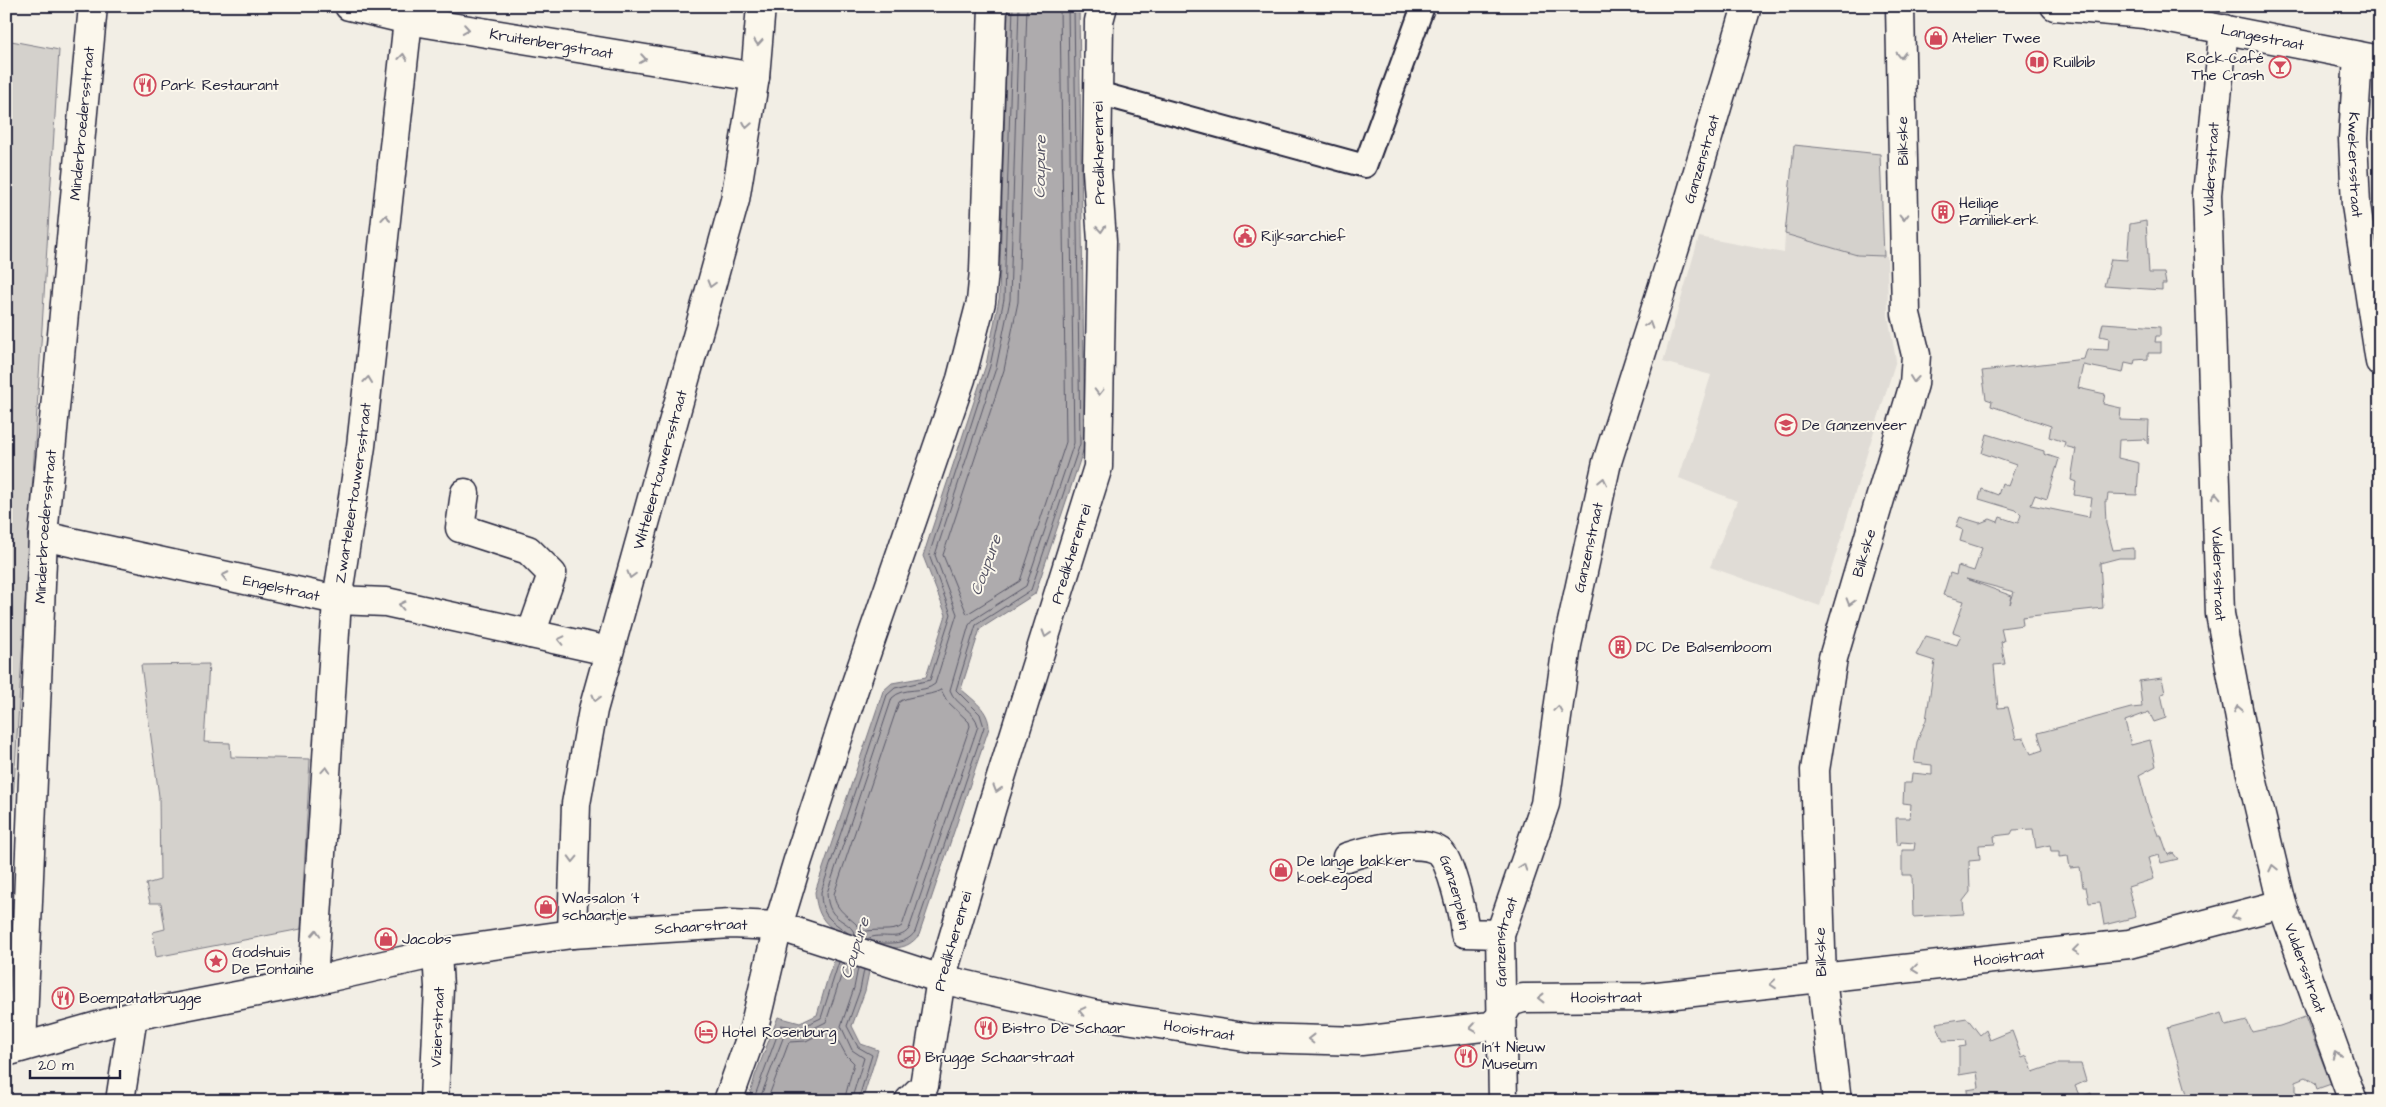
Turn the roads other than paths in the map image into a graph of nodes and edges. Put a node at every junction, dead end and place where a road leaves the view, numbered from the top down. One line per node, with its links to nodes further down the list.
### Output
1 (93, 6): 18 (street, Minderbroedersstraat)
2 (349, 6): 11 (street, Kruitenbergstraat)
3 (761, 6): 14 (street, Witteleertouwersstraat, one-way to 14)
4 (993, 6): 24 (street)
5 (1103, 6): 15 (street, Predikherenrei)
6 (1423, 6): 15 (street)
7 (1747, 6): 26 (street, Ganzenstraat, one-way to 7)
8 (1900, 6): 30 (street, Bilkske, one-way to 30)
9 (2055, 6): 10 (street, Langestraat)
10 (2144, 10): 12 (street, Langestraat)
11 (409, 13): 14 (street, Kruitenbergstraat, one-way to 14); 19 (street, Zwarteleertouwersstraat, one-way to 11)
12 (2224, 29): 13 (street, Langestraat); 23 (street, Vuldersstraat, one-way to 12)
13 (2369, 58): 16 (street, Kwekersstraat)
14 (755, 77): 21 (street, Witteleertouwersstraat, one-way to 21)
15 (1098, 93): 29 (street, Predikherenrei, one-way to 29)
16 (2380, 362)
17 (465, 493): 20 (street)
18 (43, 536): 19 (street, Engelstraat, one-way to 18); 34 (street, Minderbroedersstraat)
19 (337, 600): 20 (street, Engelstraat, one-way to 19); 31 (street, Zwarteleertouwersstraat, one-way to 19)
20 (532, 634): 21 (street, Engelstraat, one-way to 20)
21 (608, 651): 25 (street, Witteleertouwersstraat, one-way to 25)
22 (1347, 857): 26 (street, Ganzenplein)
23 (2282, 904): 30 (street, Hooistraat, one-way to 30); 41 (street, Vuldersstraat, one-way to 23)
24 (778, 926): 25 (street, Schaarstraat); 28 (street, Schaarstraat); 38 (street)
25 (572, 934): 27 (street, Schaarstraat)
26 (1500, 934): 33 (street, Ganzenstraat)
27 (437, 954): 31 (street, Schaarstraat); 37 (street, Vizierstraat)
28 (882, 961): 29 (street, Hooistraat)
29 (941, 979): 33 (street, Hooistraat, one-way to 29); 35 (street, Predikherenrei)
30 (1822, 979): 33 (street, Hooistraat, one-way to 33); 40 (street, Bilkske)
31 (313, 981): 32 (street, Schaarstraat)
32 (133, 1016): 34 (street, Schaarstraat); 36 (street)
33 (1501, 1017): 39 (street, Ganzenstraat)
34 (14, 1049)
35 (923, 1096)
36 (120, 1101)
37 (434, 1101)
38 (728, 1101)
39 (1503, 1101)
40 (1837, 1101)
41 (2353, 1101)

